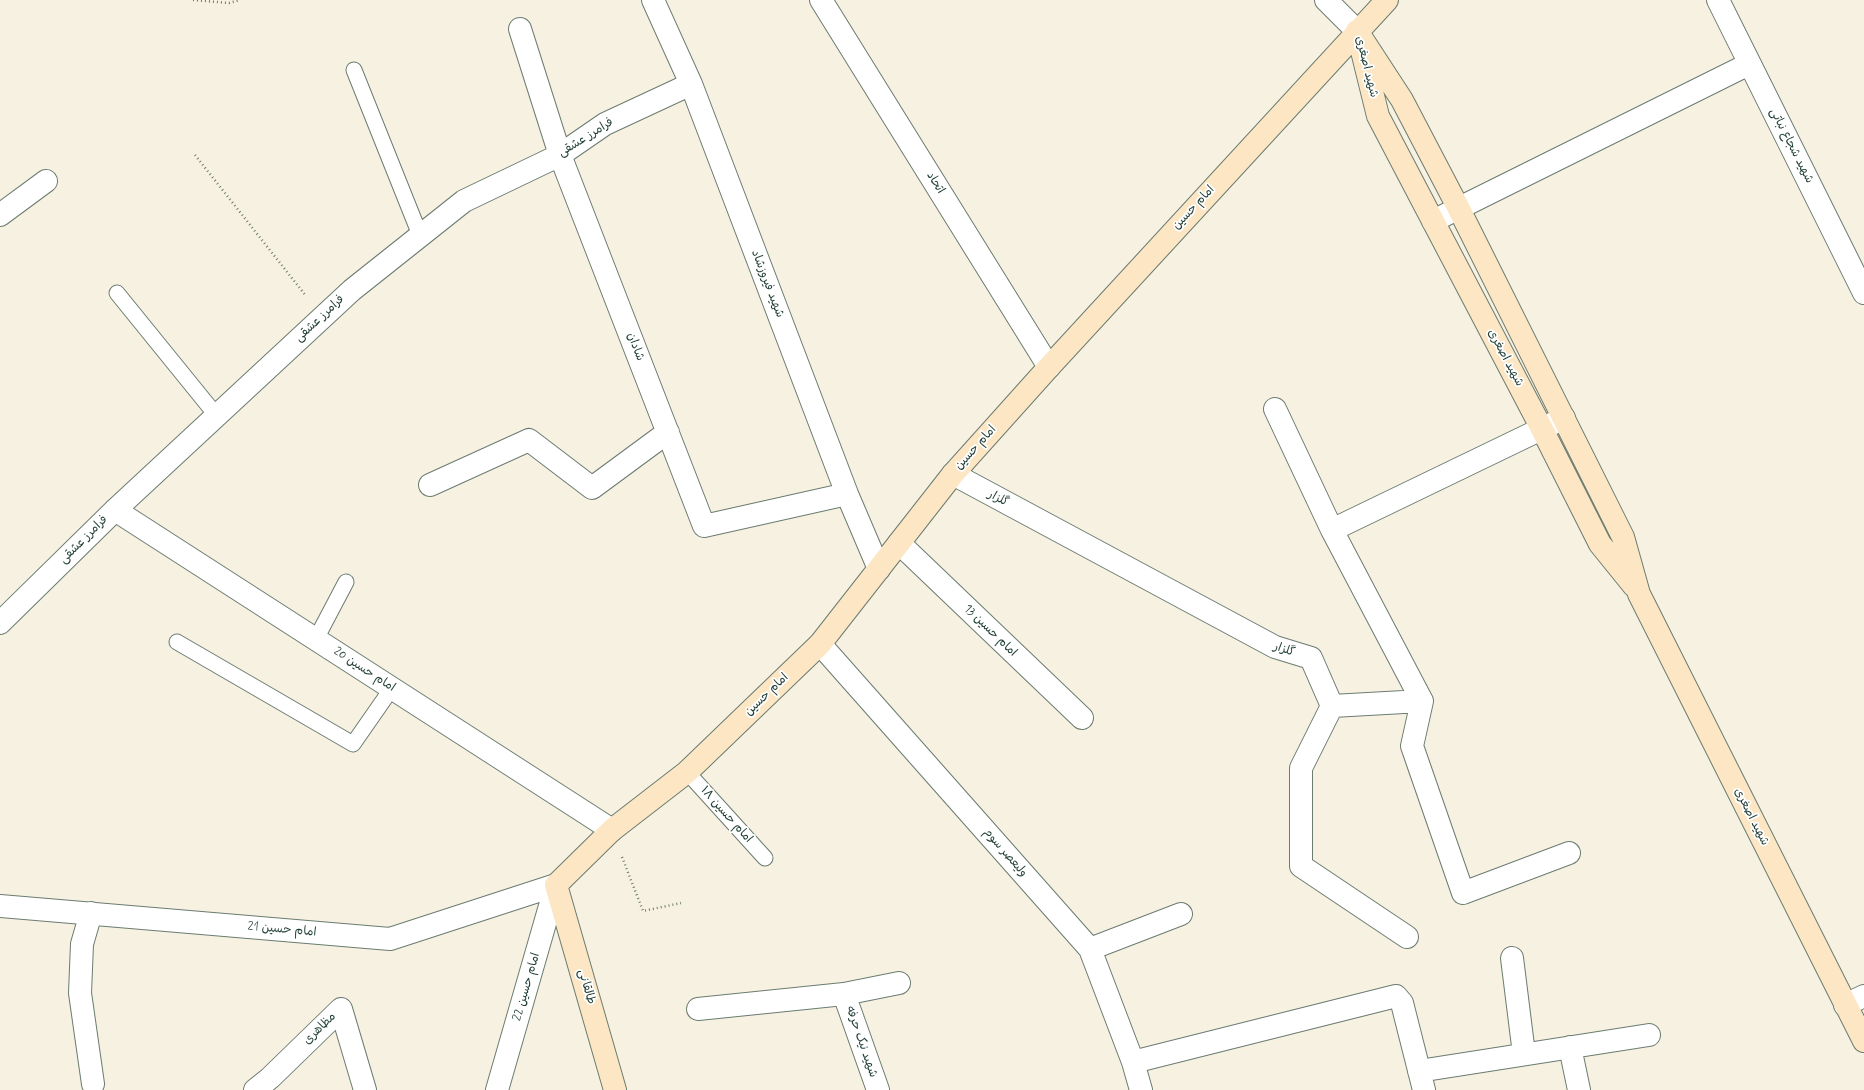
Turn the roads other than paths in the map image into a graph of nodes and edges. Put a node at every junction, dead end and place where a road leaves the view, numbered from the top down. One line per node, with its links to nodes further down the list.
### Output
1 (653, 0): 10 (street, شهید فیروزشاد)
2 (821, 0): 19 (street, اتحاد)
3 (1326, 0): 7 (street)
4 (1387, 0): 7 (street, امام حسین)
5 (1718, 0): 8 (street, شهید شجاع نباتی)
6 (520, 29): 11 (street, شادان)
7 (1357, 31): 13 (street, شهید اصغری); 15 (street, شهید اصغری); 19 (street, امام حسین)
8 (1749, 64): 13 (street); 18 (street, شهید شجاع نباتی)
9 (354, 70): 16 (lane)
10 (691, 84): 11 (street, فرامرز عشقی); 27 (street, شهید فیروزشاد)
11 (560, 155): 16 (street, فرامرز عشقی); 24 (street, شادان)
12 (46, 181): 14 (street)
13 (1459, 209): 15 (street); 22 (street, شهید اصغری)
14 (0, 215)
15 (1433, 220): 23 (street, شهید اصغری)
16 (420, 235): 21 (street, فرامرز عشقی)
17 (117, 293): 21 (lane)
18 (1864, 293)
19 (1049, 367): 25 (street, امام حسین)
20 (1275, 408): 29 (street)
21 (216, 415): 28 (street, فرامرز عشقی)
22 (1564, 418): 23 (street); 33 (street, شهید اصغری)
23 (1542, 429): 29 (street); 33 (street, شهید اصغری)
24 (668, 432): 26 (street); 27 (street, شادان)
25 (953, 474): 30 (street, امام حسین); 40 (street, گلزار)
26 (430, 485)
27 (847, 494): 31 (street, شهید فیروزشاد)
28 (115, 510): 34 (street, فرامرز عشقی); 35 (street, امام حسین 20)
29 (1332, 530): 39 (street)
30 (899, 543): 31 (street, امام حسین); 41 (street, امام حسین 13)
31 (878, 569): 37 (street, امام حسین)
32 (346, 582): 35 (lane)
33 (1639, 594): 55 (street, شهید اصغری)
34 (0, 623)
35 (316, 639): 38 (street, امام حسین 20)
36 (177, 642): 38 (lane)
37 (820, 644): 42 (street, امام حسین); 51 (street, ولیعصر سوم)
38 (392, 688): 43 (street, امام حسین 20)
39 (1422, 701): 40 (street); 44 (street)
40 (1332, 706): 50 (street)
41 (1082, 718)
42 (687, 772): 43 (street, امام حسین); 45 (lane, امام حسین ۱۸)
43 (612, 830): 46 (street, امام حسین)
44 (1569, 853)
45 (765, 858)
46 (556, 885): 48 (street, امام حسین 21); 66 (street, امام حسین 22); 67 (street, طالقانی)
47 (0, 906): 48 (street, امام حسین 21)
48 (91, 913): 63 (street)
49 (1181, 914): 51 (street)
50 (1407, 937)
51 (1090, 949): 61 (street, ولیعصر سوم)
52 (1512, 958): 60 (street)
53 (899, 984): 54 (street)
54 (844, 994): 56 (street); 68 (street, شهید نیک حرفه)
55 (1854, 1000): 58 (street, شهید اصغری)
56 (698, 1009)
57 (1649, 1035): 59 (street)
58 (1864, 1041)
59 (1570, 1047): 60 (street); 70 (street)
60 (1524, 1054): 62 (street)
61 (1133, 1062): 62 (street); 69 (street, ولیعصر سوم)
62 (1422, 1080)
63 (93, 1084)
64 (255, 1090): 65 (street, مظاهری)
65 (365, 1090)
66 (498, 1090)
67 (616, 1090)
68 (878, 1090)
69 (1141, 1090)
70 (1579, 1090)

